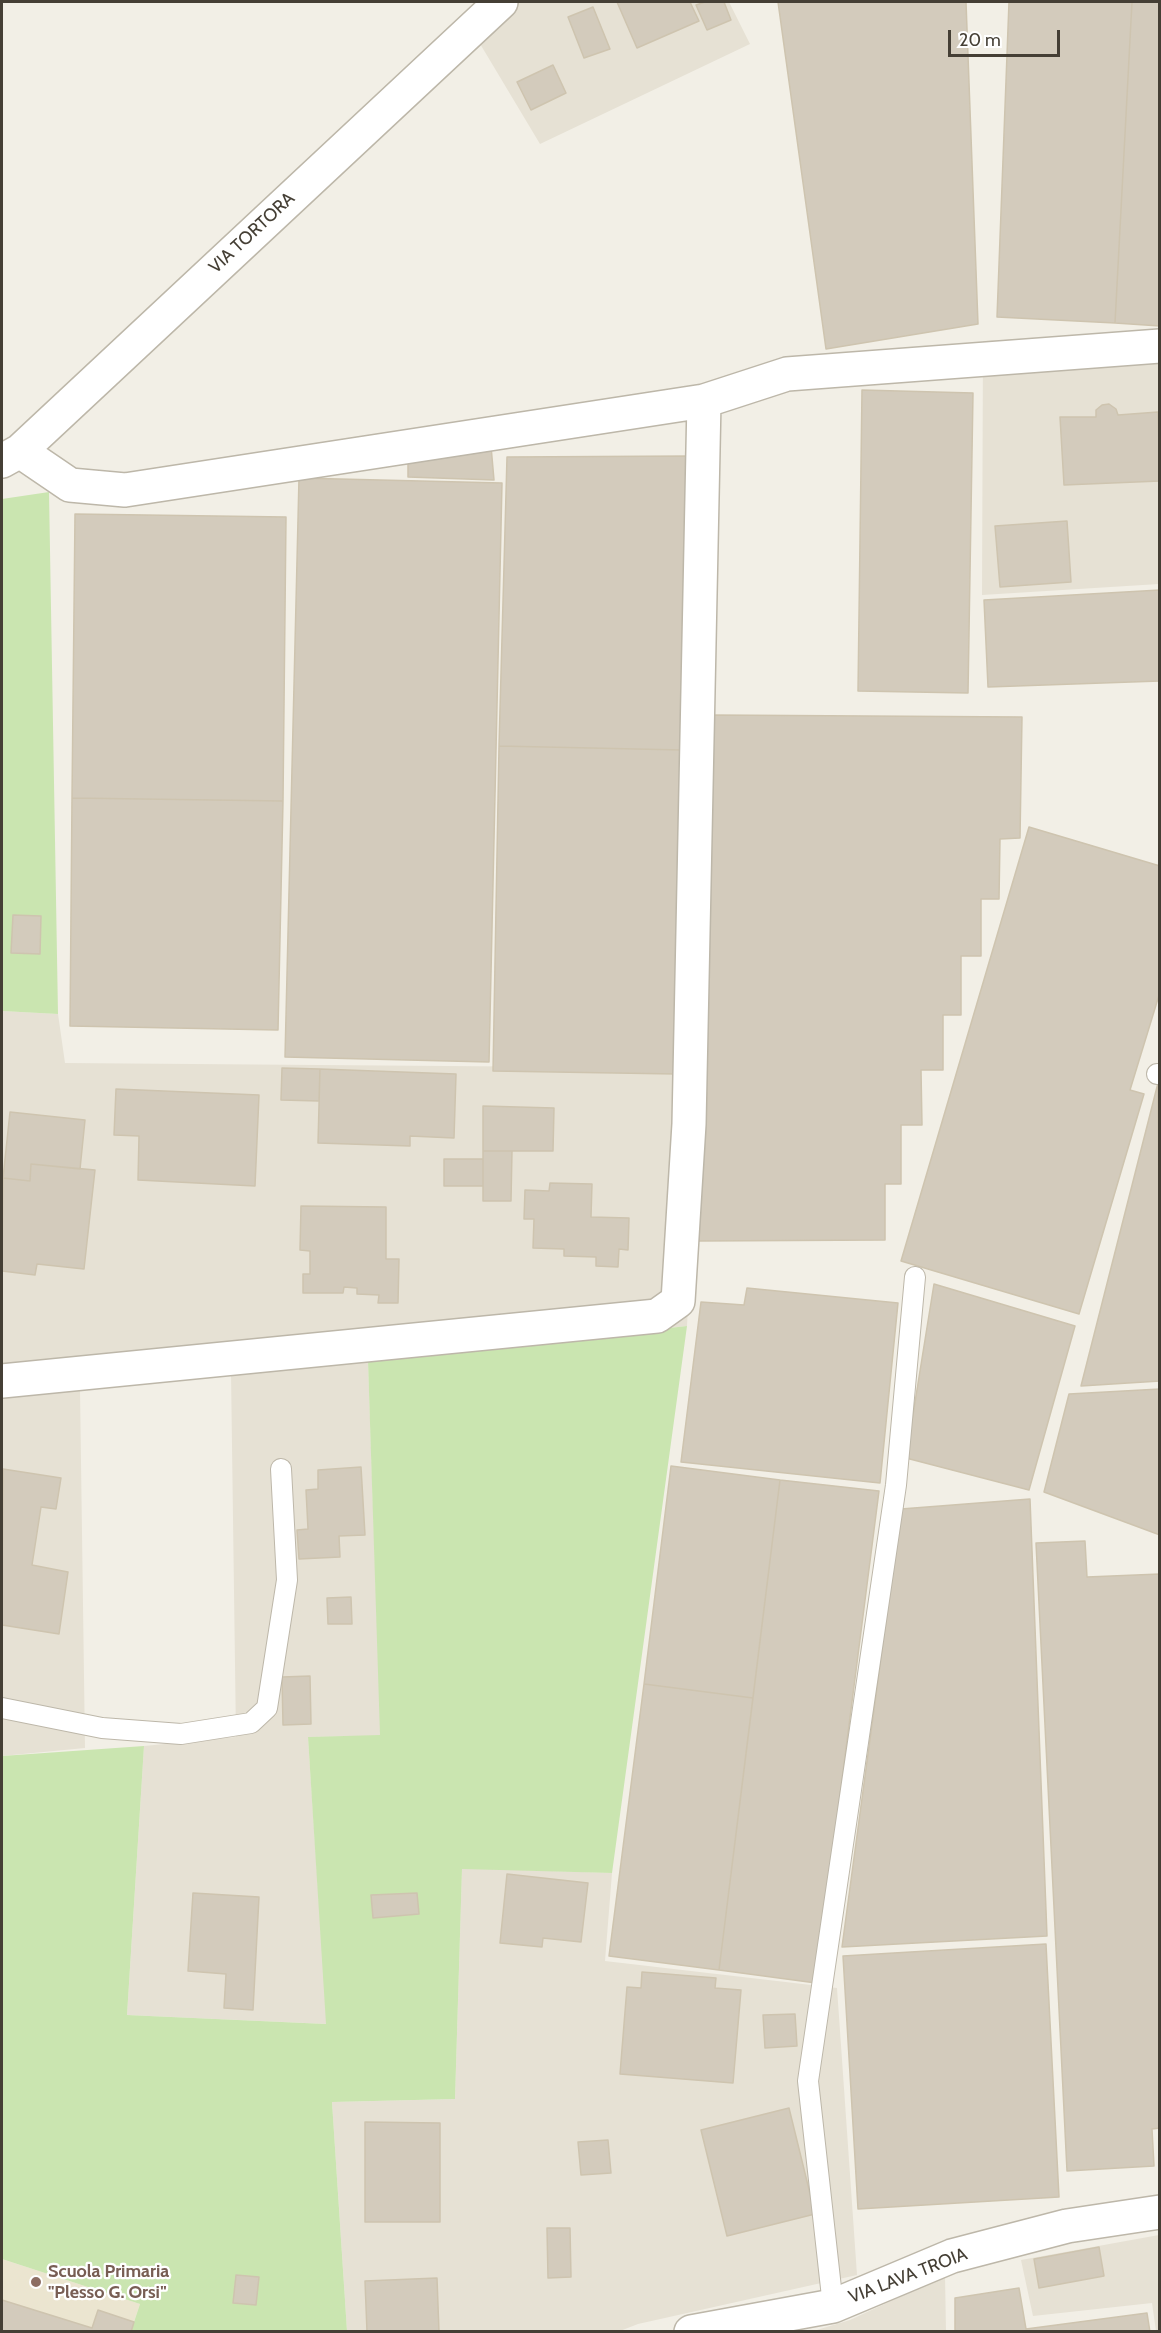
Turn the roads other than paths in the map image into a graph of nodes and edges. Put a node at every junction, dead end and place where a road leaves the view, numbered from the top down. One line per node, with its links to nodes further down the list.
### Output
1 (501, 2): 4 (street, VIA TORTORA)
2 (1160, 346): 3 (street)
3 (704, 401): 4 (street); 6 (street)
4 (10, 456)
5 (915, 1277): 10 (lane)
6 (2, 1381)
7 (281, 1469): 8 (lane)
8 (2, 1708)
9 (1160, 2212): 10 (street, VIA LAVA TROIA)
10 (833, 2306): 11 (street, VIA LAVA TROIA)
11 (801, 2321): 12 (street, VIA LAVA TROIA)
12 (691, 2331)

